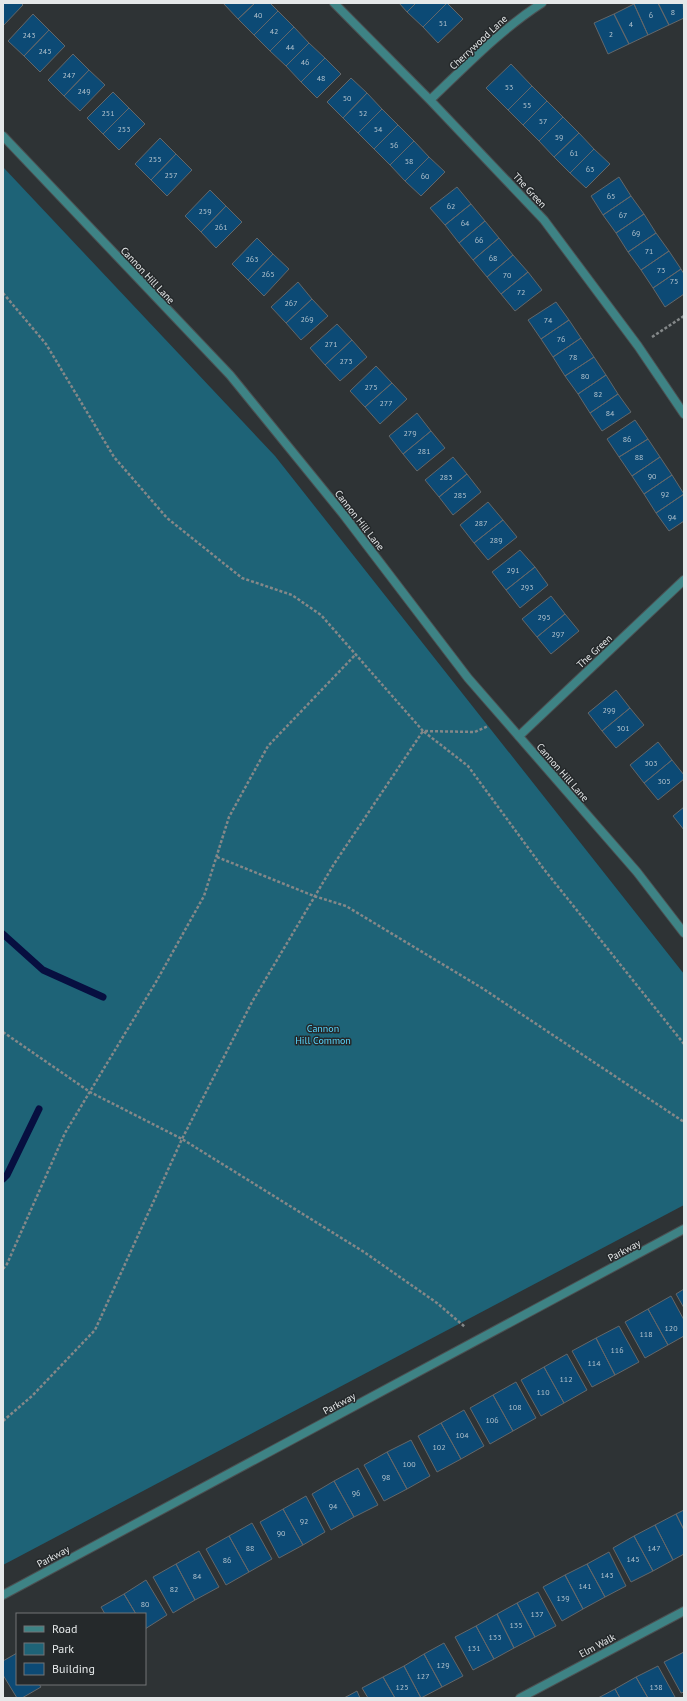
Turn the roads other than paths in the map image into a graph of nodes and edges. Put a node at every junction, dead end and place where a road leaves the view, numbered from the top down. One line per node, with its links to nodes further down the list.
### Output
1 (334, 3): 3 (street, The Green)
2 (542, 3): 3 (street, Cherrywood Lane)
3 (430, 100): 5 (street, The Green)
4 (3, 136): 7 (street, Cannon Hill Lane)
5 (684, 414)
6 (684, 580): 7 (street, The Green)
7 (519, 736): 8 (street, Cannon Hill Lane)
8 (684, 932)
9 (684, 1229): 10 (street, Parkway)
10 (3, 1595)
11 (684, 1611): 12 (street, Elm Walk)
12 (520, 1698)

